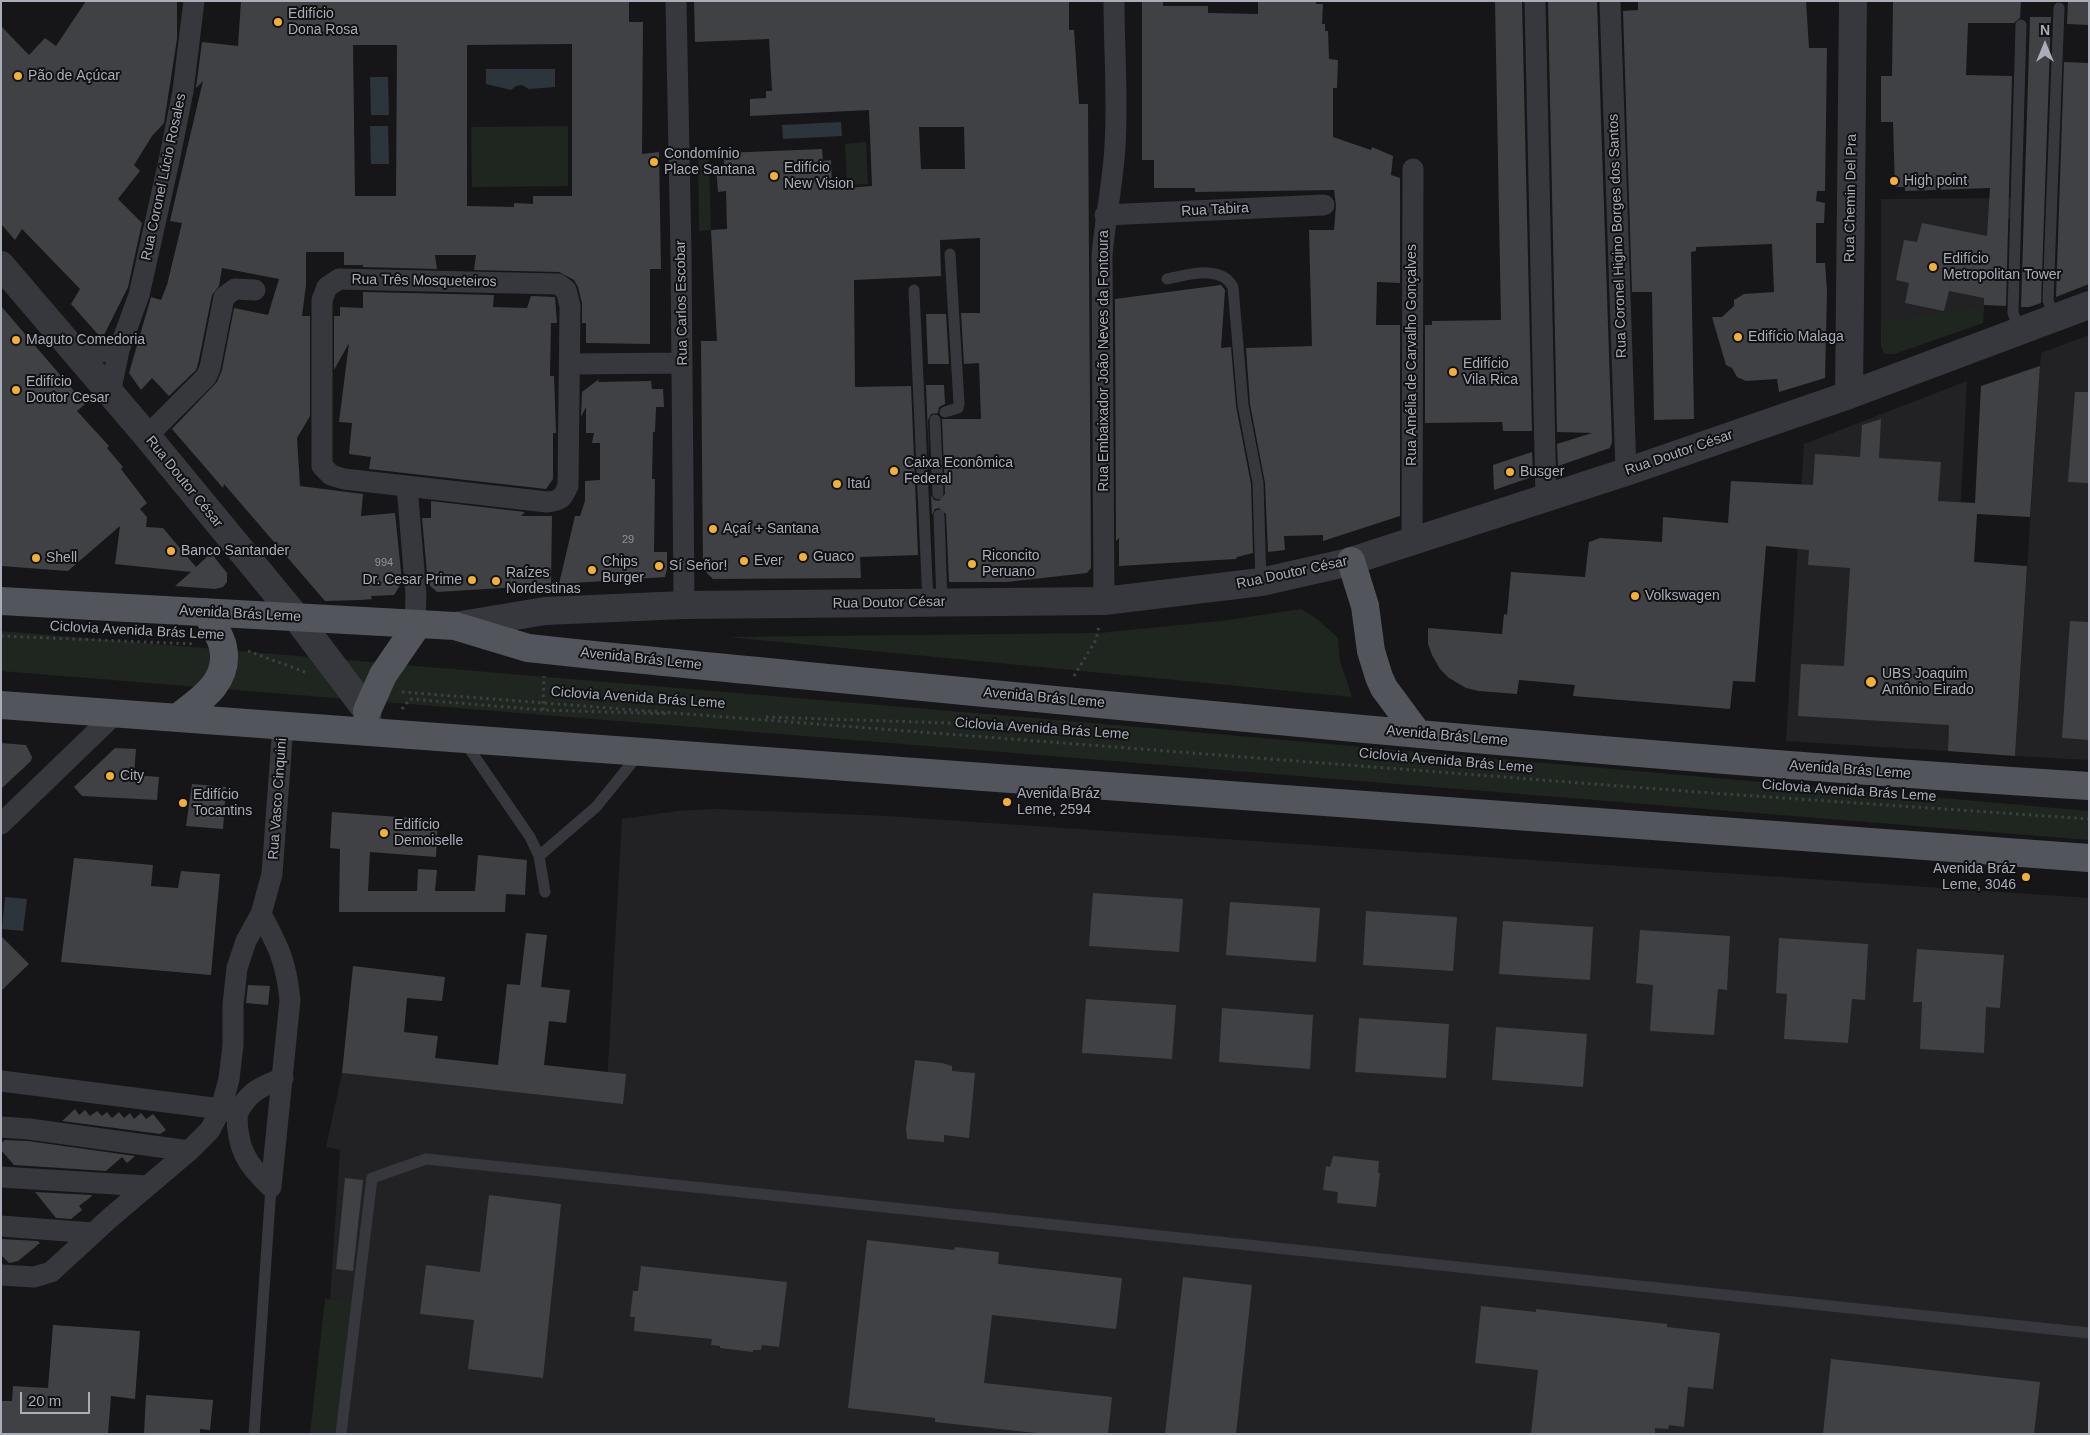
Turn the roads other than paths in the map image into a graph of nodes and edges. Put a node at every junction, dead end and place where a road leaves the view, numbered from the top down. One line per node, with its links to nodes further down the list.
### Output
1 (194, 1): 20 (street, Rua Coronel Lúcio Rosales)
2 (676, 1): 22 (street, Rua Carlos Escobar)
3 (1114, 1): 11 (street, Rua Embaixador João Neves da Fontoura)
4 (1535, 1): 32 (street)
5 (1610, 1): 29 (street, Rua Coronel Higino Borges dos Santos)
6 (1853, 1): 25 (street, Rua Chemin Del Pra)
7 (2059, 8): 18 (lane)
8 (2021, 25): 19 (lane)
9 (1413, 169): 34 (street, Rua Amélia de Carvalho Gonçalves)
10 (1324, 206): 11 (street, Rua Tabira)
11 (1105, 215): 38 (street, Rua Embaixador João Neves da Fontoura)
12 (950, 254): 26 (lane)
13 (1, 265): 21 (street, Rua Doutor César)
14 (1167, 279): 36 (lane)
15 (256, 290): 28 (street)
16 (914, 290): 39 (lane)
17 (2089, 305): 18 (street, Rua Doutor César)
18 (2054, 318): 19 (street, Rua Doutor César)
19 (2020, 332): 25 (street, Rua Doutor César)
20 (119, 350): 21 (street); 24 (street, Rua Coronel Lúcio Rosales)
21 (76, 354): 24 (street, Rua Doutor César)
22 (682, 363): 23 (street); 40 (street, Rua Carlos Escobar)
23 (570, 364): 30 (street, Rua Três Mosqueteiros); 30 (street, Rua Três Mosqueteiros)
24 (110, 393): 28 (street, Rua Doutor César)
25 (1850, 395): 29 (street, Rua Doutor César)
26 (945, 412)
27 (935, 420): 31 (lane)
28 (147, 436): 42 (street, Rua Doutor César)
29 (1626, 472): 32 (street, Rua Doutor César)
30 (407, 486): 43 (street)
31 (938, 494)
32 (1546, 498): 34 (street, Rua Doutor César)
33 (938, 516): 39 (lane)
34 (1412, 541): 35 (street, Rua Doutor César)
35 (1351, 561): 36 (street, Rua Doutor César); 50 (main road)
36 (1261, 582): 38 (street, Rua Doutor César)
37 (1, 600): 41 (main road, Avenida Brás Leme)
38 (1104, 601): 39 (street, Rua Doutor César)
39 (935, 603): 40 (street, Rua Doutor César)
40 (684, 605): 44 (street, Rua Doutor César)
41 (206, 612): 42 (main road, Avenida Brás Leme); 48 (main road)
42 (296, 617): 43 (main road, Avenida Brás Leme); 46 (street, Rua Doutor César)
43 (416, 624): 44 (main road, Avenida Brás Leme); 46 (main road)
44 (455, 626): 50 (main road, Avenida Brás Leme)
45 (1, 705): 47 (main road)
46 (370, 712): 49 (main road); 51 (main road)
47 (116, 713): 48 (main road); 54 (street)
48 (178, 717): 49 (main road)
49 (284, 725): 58 (street, Rua Vasco Cinquini)
50 (1418, 734): 53 (main road, Avenida Brás Leme)
51 (462, 738): 52 (main road); 56 (lane)
52 (642, 751): 55 (main road); 56 (lane)
53 (2089, 786)
54 (1, 824)
55 (2084, 854)
56 (539, 856): 57 (lane)
57 (545, 892)
58 (262, 914): 59 (street); 61 (street, Rua Vasco Cinquini)
59 (283, 1078): 61 (street); 66 (street)
60 (1, 1081): 61 (street)
61 (229, 1112): 63 (street); 66 (street)
62 (1, 1127): 63 (street)
63 (189, 1151): 65 (street)
64 (1, 1177): 65 (street)
65 (147, 1186): 68 (street)
66 (271, 1187): 71 (lane)
67 (1, 1226): 68 (street)
68 (93, 1234): 69 (street)
69 (1, 1275)
70 (2089, 1333): 72 (lane)
71 (254, 1434)
72 (341, 1434)

